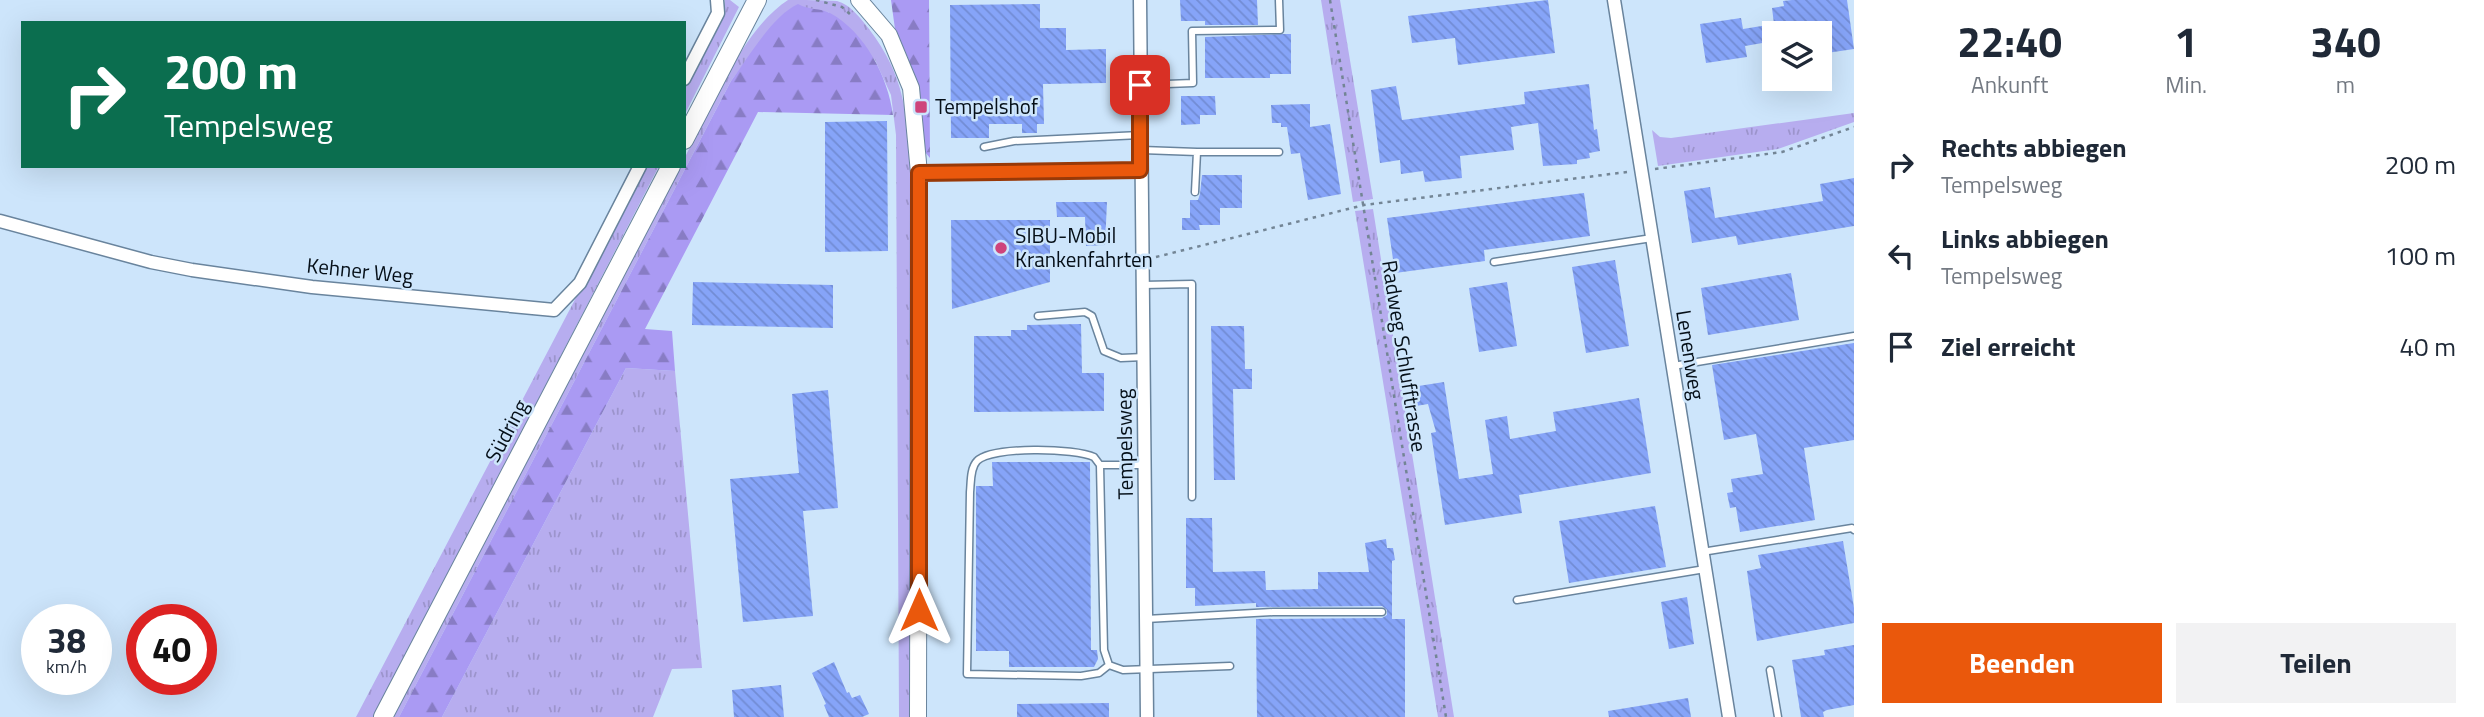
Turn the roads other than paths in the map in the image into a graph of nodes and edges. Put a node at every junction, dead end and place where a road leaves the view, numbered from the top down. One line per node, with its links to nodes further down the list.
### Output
1 (717, 0): 7 (street)
2 (757, 0): 10 (main road)
3 (859, 0): 18 (street)
4 (1140, 0): 8 (street, Tempelsweg)
5 (1279, 0): 8 (lane)
6 (1614, 0): 21 (street, Lenenweg)
7 (686, 75)
8 (1140, 85): 9 (street, Tempelsweg)
9 (1140, 135): 11 (lane); 12 (street, Tempelsweg)
10 (686, 136)
11 (984, 147)
12 (1140, 150): 13 (lane); 17 (street, Tempelsweg)
13 (1197, 152): 14 (lane); 19 (lane)
14 (1279, 152)
15 (639, 168): 20 (street, Kehner Weg)
16 (670, 168): 41 (main road, Südring)
17 (1140, 170): 18 (street); 23 (street, Tempelsweg)
18 (919, 173): 42 (street)
19 (1195, 192)
20 (0, 221)
21 (1652, 239): 22 (lane); 27 (street, Lenenweg)
22 (1494, 262)
23 (1143, 285): 26 (street, Tempelsweg); 30 (lane)
24 (1038, 316): 26 (lane)
25 (1854, 336): 27 (lane)
26 (1143, 357): 29 (street, Tempelsweg)
27 (1672, 366): 32 (street, Lenenweg)
28 (1100, 465): 29 (lane); 37 (lane); 37 (lane)
29 (1144, 465): 36 (street, Tempelsweg)
30 (1192, 497)
31 (1854, 530): 32 (lane)
32 (1702, 552): 33 (street, Lenenweg)
33 (1705, 569): 34 (lane); 44 (street, Lenenweg)
34 (1517, 600)
35 (1382, 612): 36 (lane)
36 (1146, 619): 39 (street, Tempelsweg)
37 (1109, 665): 39 (lane)
38 (1230, 666): 39 (lane)
39 (1147, 669): 43 (street, Tempelsweg)
40 (1770, 670): 45 (lane)
41 (383, 717)
42 (919, 717)
43 (1147, 717)
44 (1729, 717)
45 (1778, 717)

